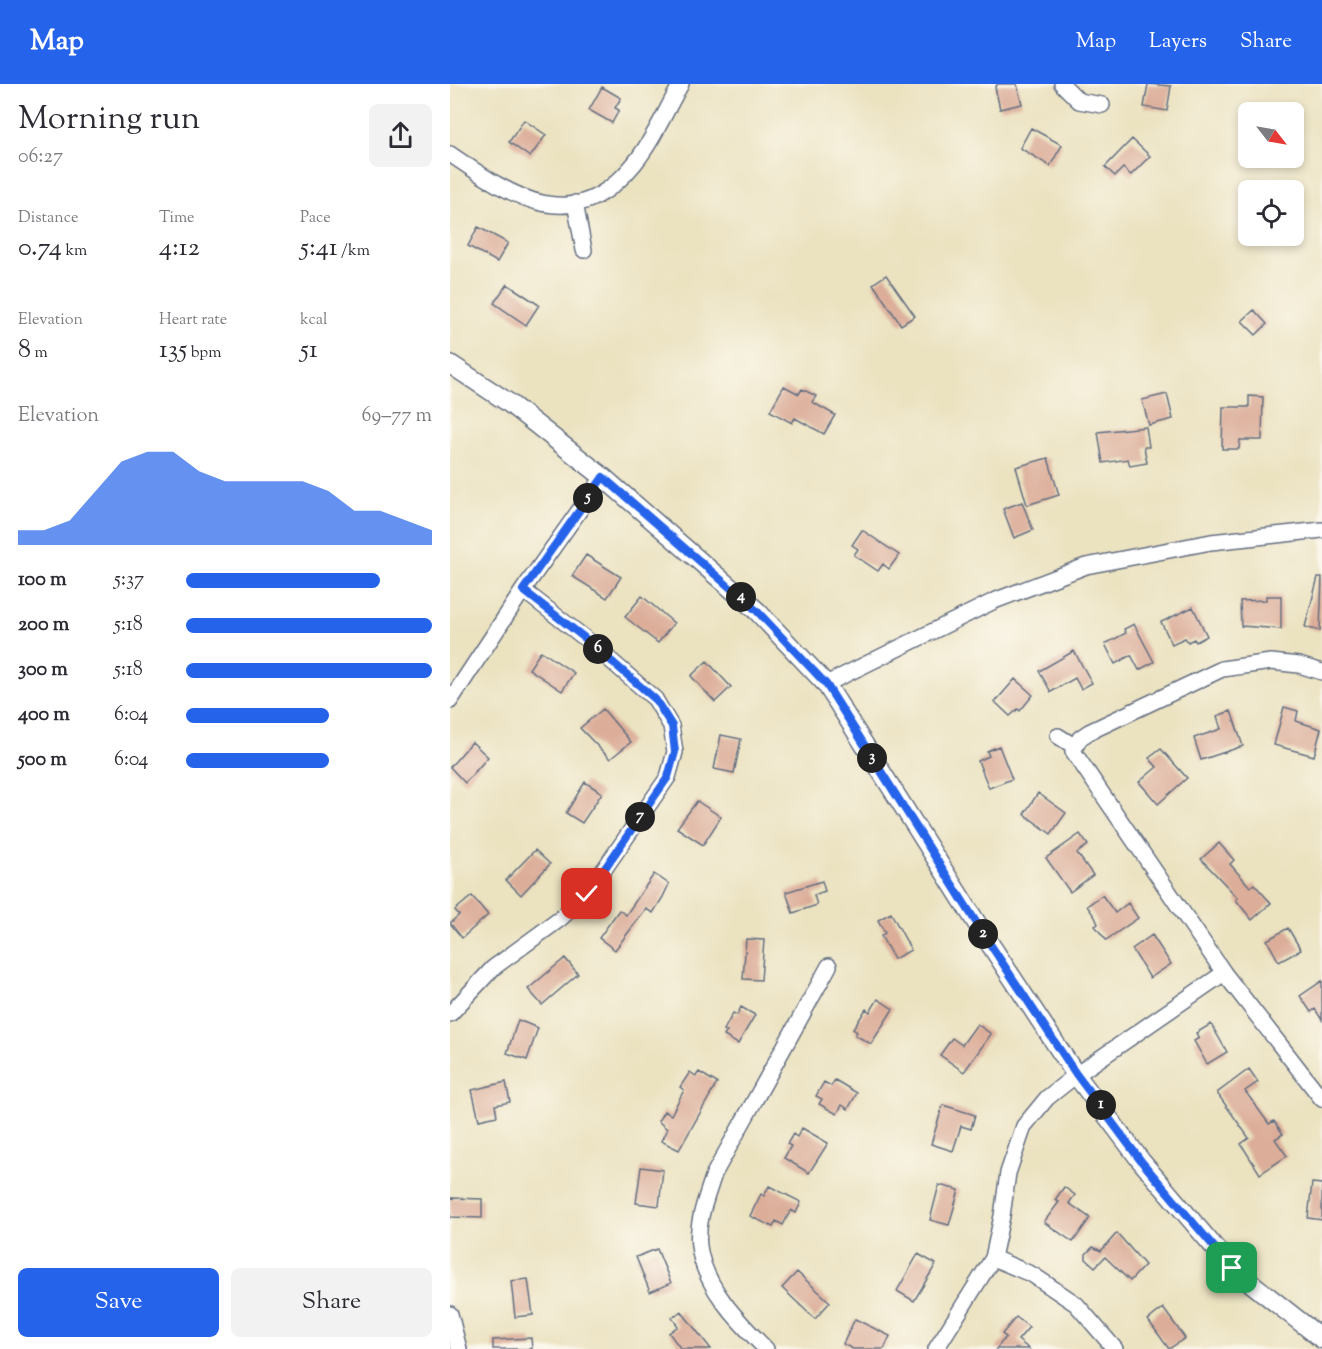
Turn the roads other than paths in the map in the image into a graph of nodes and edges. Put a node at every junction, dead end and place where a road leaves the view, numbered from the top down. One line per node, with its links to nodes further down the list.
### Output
1 (681, 84): 5 (street)
2 (1062, 84): 3 (street)
3 (1102, 105)
4 (450, 154): 5 (street)
5 (575, 203): 6 (street)
6 (584, 250)
7 (450, 364): 8 (street)
8 (603, 477): 10 (street); 12 (street)
9 (1322, 530): 12 (street)
10 (523, 590): 13 (street); 18 (street)
11 (1322, 672): 15 (street)
12 (826, 684): 19 (street)
13 (450, 700)
14 (1058, 736): 15 (street)
15 (1074, 746): 17 (street)
16 (829, 966): 25 (street)
17 (1224, 973): 19 (street); 20 (street)
18 (450, 1014)
19 (1076, 1074): 21 (street); 23 (street)
20 (1322, 1099)
21 (993, 1258): 26 (street); 27 (street)
22 (450, 1314): 24 (street)
23 (1322, 1339)
24 (459, 1349)
25 (766, 1349)
26 (936, 1349)
27 (1115, 1349)

